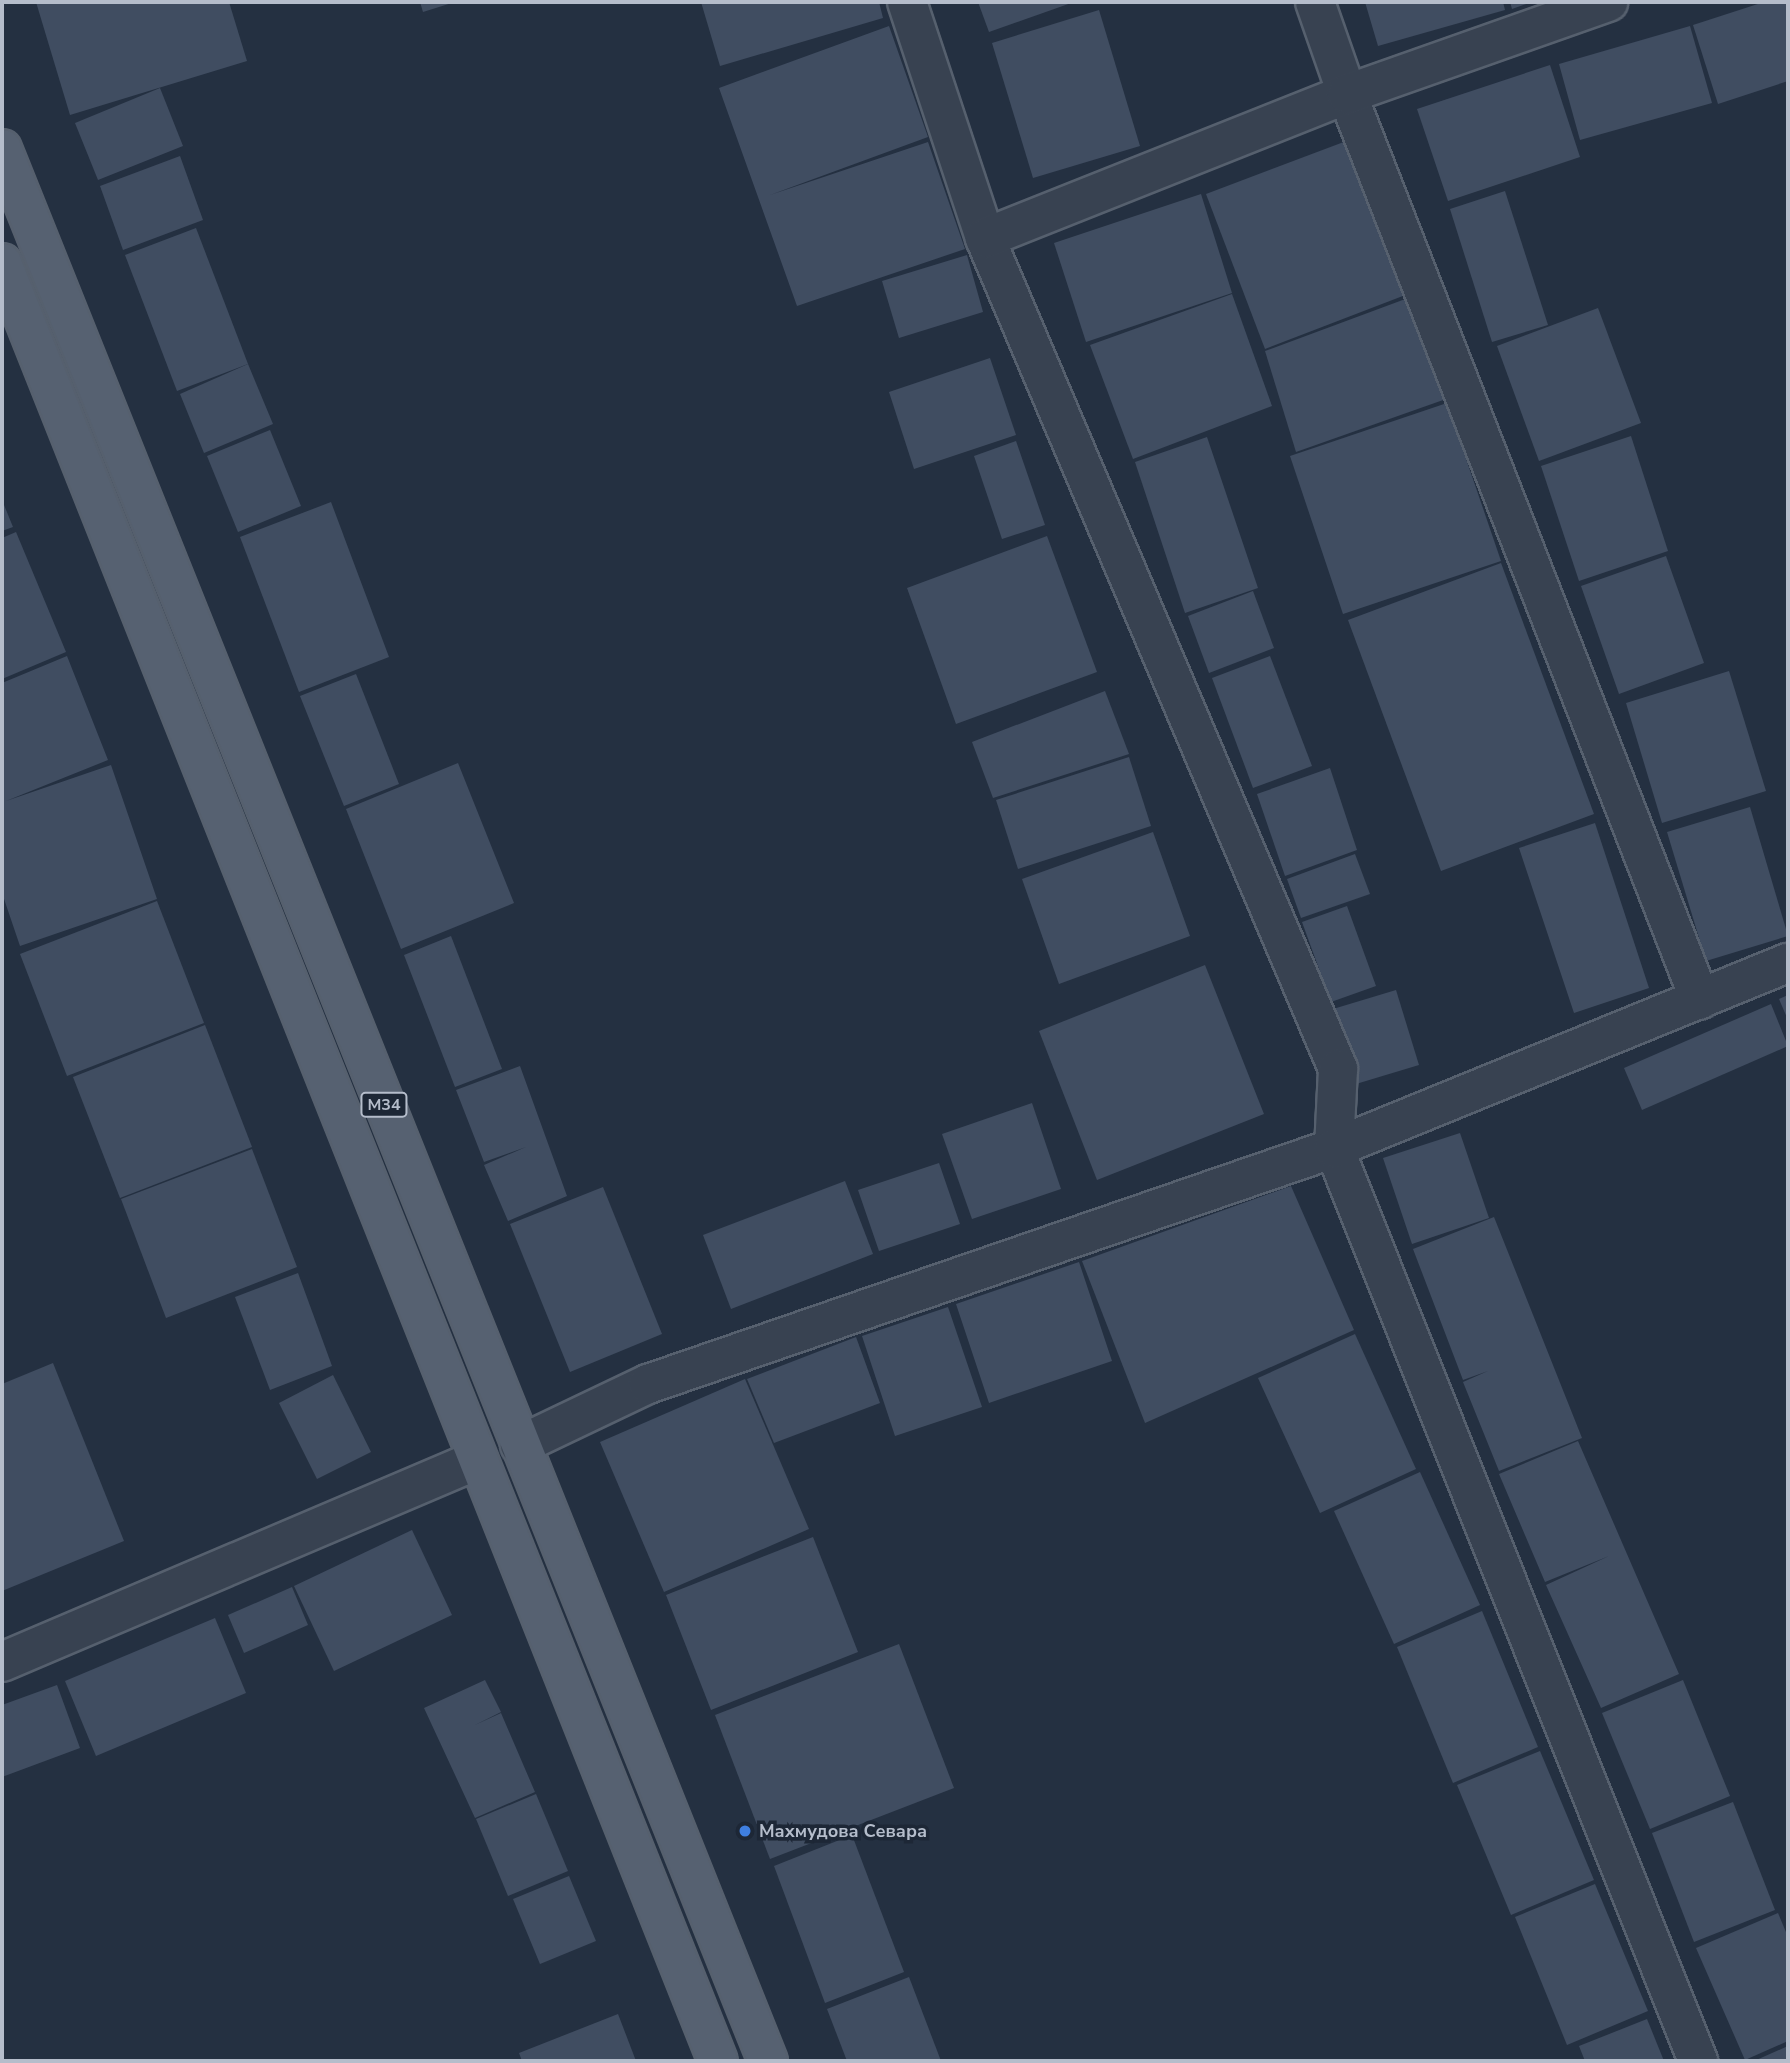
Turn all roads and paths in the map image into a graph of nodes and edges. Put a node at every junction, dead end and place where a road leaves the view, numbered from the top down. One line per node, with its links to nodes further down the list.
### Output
1 (907, 2): 6 (street)
2 (1315, 2): 4 (street)
3 (1608, 2): 4 (street)
4 (1347, 94): 6 (street); 9 (street)
5 (2, 149): 11 (main road, M34)
6 (985, 238): 10 (street)
7 (2, 263): 12 (main road, M34)
8 (1788, 963): 9 (street)
9 (1700, 1000): 10 (street)
10 (1334, 1148): 11 (street); 16 (street)
11 (520, 1445): 15 (main road, M34)
12 (477, 1460): 13 (street); 14 (main road, M34)
13 (2, 1662)
14 (718, 2061)
15 (768, 2061)
16 (1698, 2061)

